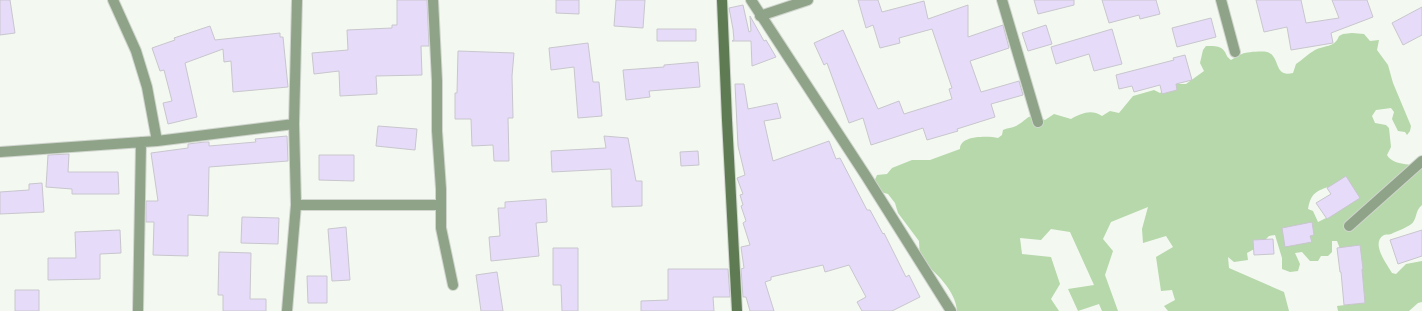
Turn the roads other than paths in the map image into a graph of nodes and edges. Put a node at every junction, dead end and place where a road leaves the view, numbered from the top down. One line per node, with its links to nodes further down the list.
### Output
1 (113, 0): 13 (street)
2 (297, 0): 12 (street)
3 (433, 0): 17 (street)
4 (722, 0): 23 (street)
5 (751, 0): 9 (street)
6 (808, 0): 9 (street)
7 (1002, 0): 11 (street)
8 (1221, 0): 10 (street)
9 (760, 16): 24 (street)
10 (1235, 52)
11 (1038, 122)
12 (294, 124): 13 (street); 18 (street)
13 (157, 141): 14 (street)
14 (141, 142): 15 (street); 21 (street)
15 (0, 152)
16 (1422, 161): 19 (street)
17 (441, 204): 18 (street); 20 (street)
18 (296, 205): 22 (street)
19 (1349, 226)
20 (453, 285)
21 (138, 311)
22 (287, 311)
23 (737, 311)
24 (951, 311)

